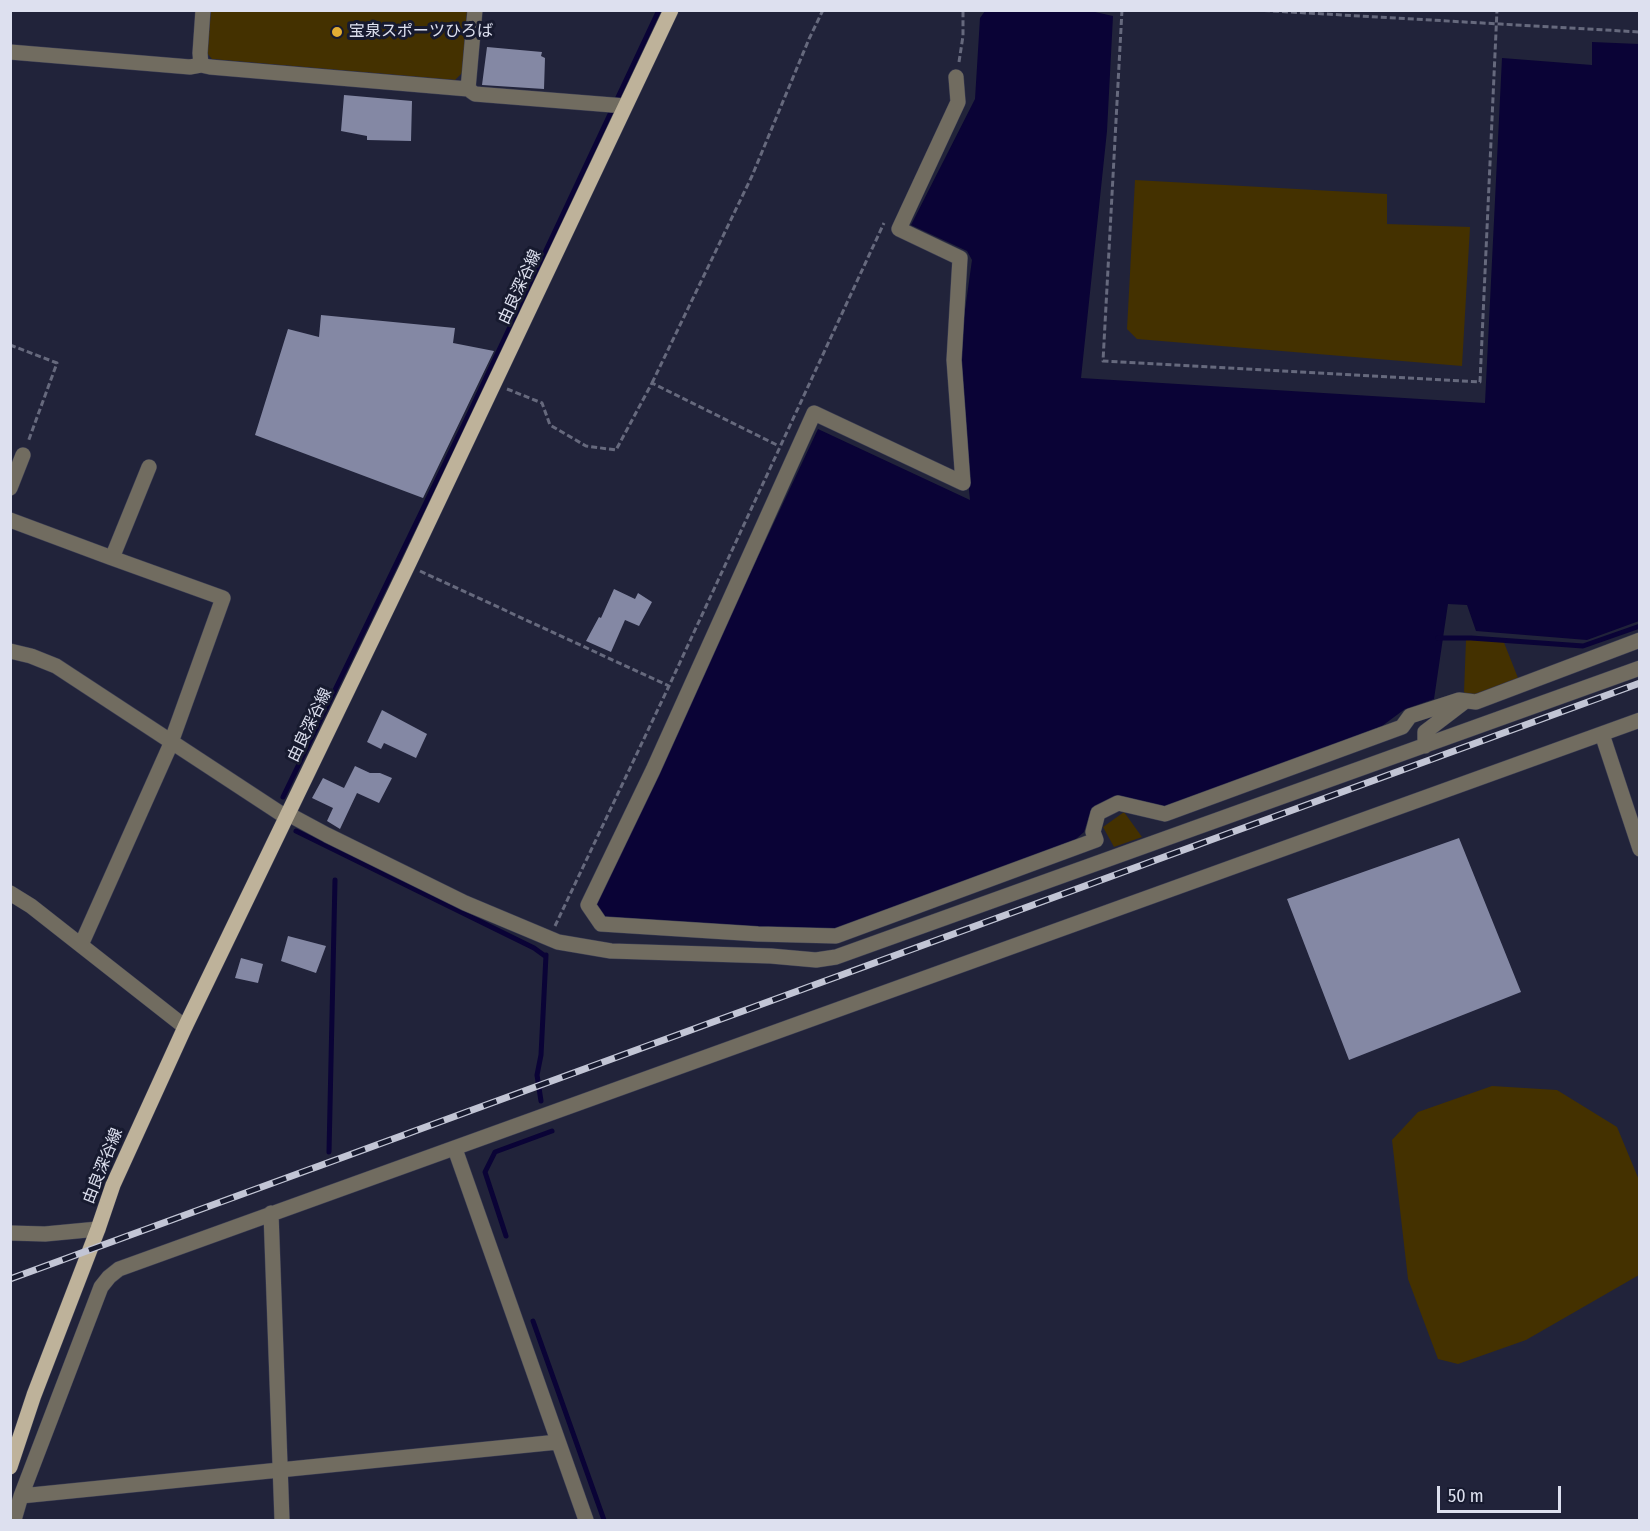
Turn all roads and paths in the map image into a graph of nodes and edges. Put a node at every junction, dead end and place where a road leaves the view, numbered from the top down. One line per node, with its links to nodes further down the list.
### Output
1 (203, 10): 12 (street)
2 (476, 10): 14 (street)
3 (670, 10): 15 (main road, 由良深谷線)
4 (823, 10): 19 (path)
5 (963, 10): 13 (path)
6 (1122, 10): 9 (path)
7 (1255, 10): 9 (path)
8 (1497, 10): 9 (path)
9 (1496, 24): 10 (path)
10 (1640, 32)
11 (10, 52): 12 (street)
12 (201, 65): 14 (street)
13 (956, 77): 31 (street)
14 (468, 89): 15 (street)
15 (625, 106): 18 (main road, 由良深谷線)
16 (888, 214): 20 (path)
17 (10, 345): 21 (path)
18 (494, 383): 19 (path); 26 (main road, 由良深谷線)
19 (652, 383): 20 (path)
20 (779, 446): 30 (path)
21 (23, 455): 23 (street)
22 (149, 467): 25 (street)
23 (10, 488)
24 (10, 520): 25 (street)
25 (112, 558): 34 (street)
26 (408, 565): 30 (path); 36 (main road, 由良深谷線)
27 (1640, 640): 31 (street)
28 (10, 651): 34 (street)
29 (1640, 668): 35 (street)
30 (669, 686): 39 (path)
31 (1465, 701): 35 (street)
32 (1640, 720): 33 (street)
33 (1602, 734): 37 (street); 42 (street)
34 (171, 742): 36 (street); 40 (street)
35 (1425, 746): 39 (street)
36 (287, 815): 39 (street); 41 (main road, 由良深谷線)
37 (1640, 849)
38 (10, 893): 40 (street)
39 (549, 938)
40 (81, 945): 41 (street)
41 (185, 1027): 44 (main road, 由良深谷線)
42 (455, 1149): 43 (street); 46 (street)
43 (271, 1213): 48 (street); 49 (street)
44 (98, 1229): 45 (street); 47 (main road, 由良深谷線)
45 (10, 1233)
46 (558, 1442): 48 (street); 52 (street)
47 (10, 1467)
48 (280, 1471): 49 (street); 51 (street)
49 (21, 1496): 50 (street)
50 (14, 1521)
51 (282, 1521)
52 (586, 1521)

